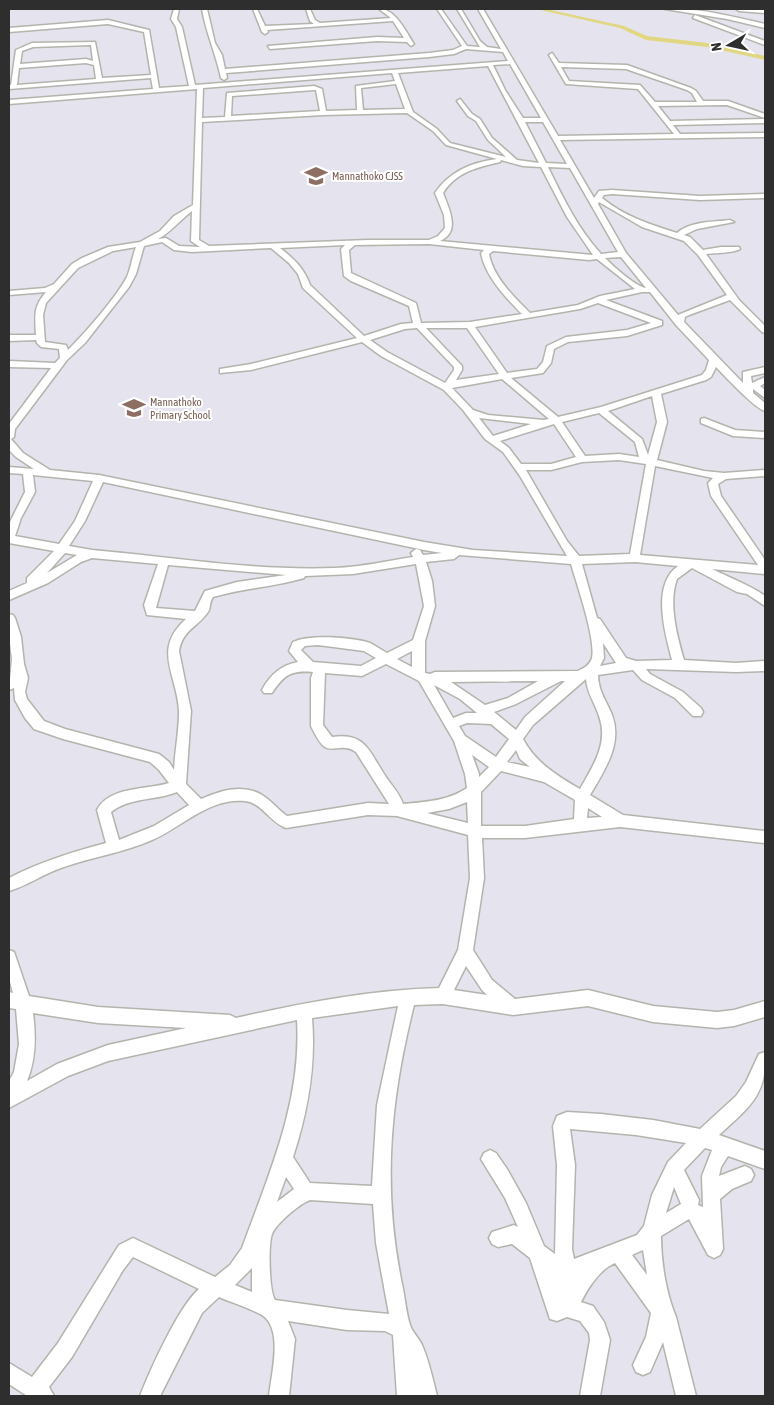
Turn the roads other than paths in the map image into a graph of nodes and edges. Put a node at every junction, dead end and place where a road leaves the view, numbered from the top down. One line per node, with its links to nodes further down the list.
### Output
1 (176, 9): 46 (street)
2 (204, 9): 39 (street)
3 (255, 9): 19 (street)
4 (308, 9): 16 (street)
5 (382, 9): 15 (street)
6 (439, 9): 22 (street)
7 (459, 9): 23 (street)
8 (481, 9): 28 (street)
9 (668, 9): 12 (street)
10 (718, 9): 14 (street)
11 (739, 9): 13 (street)
12 (683, 12): 14 (street); 25 (street)
13 (765, 12)
14 (722, 16): 18 (street)
15 (394, 19): 16 (street); 21 (street)
16 (312, 24): 19 (street)
17 (63, 26): 20 (street); 24 (street); 41 (street)
18 (765, 26)
19 (267, 29): 21 (street)
20 (9, 30)
21 (406, 37): 29 (street)
22 (461, 40): 23 (street); 26 (street)
23 (478, 42): 27 (street)
24 (63, 43): 34 (street); 37 (street)
25 (765, 43)
26 (465, 47): 27 (street); 29 (street)
27 (482, 48): 28 (street); 33 (street)
28 (506, 51): 32 (street)
29 (415, 54): 39 (street)
30 (552, 55): 36 (street)
31 (602, 56): 38 (street)
32 (513, 62): 33 (street); 61 (street)
33 (499, 63): 35 (street)
34 (96, 64): 37 (street); 42 (street)
35 (490, 64): 40 (street); 60 (street)
36 (557, 65): 38 (street); 52 (street)
37 (18, 66): 45 (street)
38 (603, 66): 51 (street)
39 (223, 71): 44 (street)
40 (394, 71): 43 (street); 44 (street)
41 (155, 76): 42 (street); 47 (street)
42 (99, 80): 45 (street)
43 (397, 82): 54 (street); 55 (street)
44 (224, 84): 46 (street)
45 (11, 86)
46 (196, 86): 47 (street); 59 (street)
47 (156, 90): 50 (street)
48 (266, 92): 53 (street); 53 (street); 56 (street)
49 (460, 100): 67 (street)
50 (9, 102)
51 (701, 103): 52 (street); 57 (street)
52 (654, 104): 63 (street)
53 (228, 108): 58 (street)
54 (409, 111): 55 (street); 67 (street)
55 (360, 112): 56 (street)
56 (323, 113): 58 (street)
57 (765, 116)
58 (228, 118): 59 (street)
59 (198, 120): 72 (street)
60 (521, 120): 61 (street); 68 (street)
61 (546, 120): 66 (street)
62 (765, 121): 63 (street)
63 (669, 123): 65 (street)
64 (765, 135): 65 (street)
65 (678, 137): 66 (street)
66 (556, 138): 69 (street)
67 (511, 161): 68 (street); 76 (street)
68 (543, 166): 69 (street); 84 (street)
69 (573, 166): 71 (street)
70 (765, 196): 71 (street)
71 (596, 201): 74 (street); 83 (street)
72 (196, 206): 77 (street); 81 (street)
73 (730, 222): 74 (street)
74 (680, 235): 82 (street)
75 (352, 242): 76 (street); 78 (street); 93 (street)
76 (430, 242): 79 (street)
77 (141, 244): 81 (street); 85 (street); 99 (street)
78 (273, 246): 81 (street); 98 (street)
79 (493, 247): 84 (street); 90 (street)
80 (736, 248): 82 (street)
81 (208, 249)
82 (701, 253): 88 (street)
83 (623, 254): 84 (street); 86 (street)
84 (600, 257): 86 (street)
85 (59, 285): 87 (street); 96 (street)
86 (645, 290): 89 (street); 91 (street)
87 (9, 293)
88 (732, 296): 91 (street); 95 (street)
89 (598, 300): 90 (street); 92 (street)
90 (528, 315): 94 (street)
91 (678, 321): 92 (street); 100 (street)
92 (658, 324): 105 (street)
93 (418, 325): 94 (street); 98 (street); 107 (street)
94 (470, 325): 105 (street)
95 (765, 330)
96 (40, 337): 97 (street); 99 (street)
97 (9, 338)
98 (363, 339): 104 (street); 107 (street)
99 (64, 358): 102 (street)
100 (713, 360): 108 (street); 109 (street)
101 (9, 364): 102 (street)
102 (57, 366): 125 (street)
103 (765, 370): 108 (street)
104 (223, 372)
105 (505, 377): 107 (street); 114 (street)
106 (765, 380): 108 (street)
107 (449, 386): 115 (street)
108 (750, 389): 111 (street); 112 (street)
109 (669, 390): 110 (street); 116 (street)
110 (656, 393): 113 (street); 116 (street)
111 (765, 395)
112 (765, 408)
113 (601, 410): 117 (street); 127 (street)
114 (547, 411): 117 (street); 118 (street)
115 (468, 412): 120 (street); 121 (street)
116 (661, 412): 122 (street)
117 (575, 416): 118 (street)
118 (556, 421): 120 (street); 129 (street)
119 (704, 421): 124 (street)
120 (545, 423): 123 (street)
121 (480, 427): 123 (street); 126 (street)
122 (660, 427): 127 (street); 130 (street)
123 (516, 432): 126 (street)
124 (765, 435)
125 (9, 438)
126 (492, 440): 131 (street)
127 (639, 441): 130 (street)
128 (9, 442): 136 (street)
129 (582, 459): 130 (street); 132 (street)
130 (648, 461): 134 (street); 140 (street)
131 (519, 467): 132 (street); 141 (street)
132 (551, 467): 141 (street)
133 (9, 470): 135 (street)
134 (688, 470): 138 (street); 140 (street)
135 (28, 472): 136 (street); 142 (street)
136 (46, 472): 139 (street)
137 (765, 473): 138 (street)
138 (724, 476): 153 (street)
139 (99, 478): 143 (street); 144 (street)
140 (647, 478): 147 (street)
141 (528, 482): 149 (street)
142 (9, 538): 144 (street)
143 (403, 542): 146 (street); 148 (street)
144 (64, 547): 145 (street); 156 (street)
145 (92, 554): 151 (street); 156 (street)
146 (473, 554): 148 (street); 149 (street)
147 (635, 558): 149 (street); 150 (street)
148 (421, 559): 154 (street); 162 (street)
149 (576, 560): 160 (street)
150 (665, 560): 152 (street); 155 (street)
151 (164, 562): 154 (street); 159 (street)
152 (692, 563): 153 (street); 155 (street); 158 (street)
153 (765, 569)
154 (314, 572): 159 (street)
155 (670, 580): 165 (street)
156 (20, 589): 157 (street)
157 (9, 596)
158 (765, 602)
159 (196, 615): 181 (street)
160 (591, 616): 166 (street); 169 (street)
161 (9, 618): 164 (street)
162 (419, 642): 163 (street); 170 (street)
163 (388, 659): 168 (street); 168 (street); 170 (street)
164 (18, 664): 172 (street); 181 (street)
165 (679, 664): 166 (street); 167 (street)
166 (635, 665): 169 (street); 174 (street)
167 (765, 666)
168 (315, 667): 173 (street); 185 (street)
169 (588, 672): 171 (street); 177 (street); 183 (street)
170 (421, 676): 171 (street); 175 (street); 176 (street)
171 (566, 676): 175 (street)
172 (9, 685)
173 (268, 690)
174 (697, 712)
175 (487, 715): 176 (street); 177 (street)
176 (451, 724): 178 (street)
177 (517, 739): 179 (street); 180 (street)
178 (460, 740): 179 (street); 182 (street)
179 (497, 765): 180 (street); 182 (street)
180 (550, 778): 183 (street)
181 (179, 785): 184 (street); 190 (street)
182 (474, 790): 185 (street); 188 (street)
183 (582, 797): 186 (street); 187 (street)
184 (199, 806): 185 (street); 190 (street)
185 (397, 810): 188 (street)
186 (620, 821): 187 (street); 189 (street)
187 (580, 825): 188 (street)
188 (475, 831): 192 (street)
189 (765, 836)
190 (114, 848): 191 (street)
191 (9, 886)
192 (465, 951): 194 (street); 197 (street)
193 (9, 957): 196 (street)
194 (443, 996): 195 (street); 197 (street)
195 (408, 997): 199 (street); 211 (street)
196 (15, 1001): 200 (street); 202 (street)
197 (513, 1007): 198 (street)
198 (765, 1009)
199 (304, 1011): 200 (street); 205 (street)
200 (242, 1024): 202 (street)
201 (765, 1060): 203 (street)
202 (9, 1099)
203 (702, 1139): 204 (street); 208 (street); 219 (street)
204 (725, 1146): 207 (street); 212 (street)
205 (284, 1159): 210 (street); 215 (street)
206 (490, 1159): 217 (street)
207 (765, 1160)
208 (674, 1168): 213 (street); 214 (street)
209 (745, 1175): 212 (street)
210 (306, 1192): 211 (street); 215 (street)
211 (381, 1196): 224 (street)
212 (711, 1197): 213 (street)
213 (688, 1209): 214 (street)
214 (652, 1231): 218 (street); 223 (street)
215 (258, 1237): 220 (street); 222 (street)
216 (498, 1238): 217 (street)
217 (536, 1249): 219 (street); 221 (street)
218 (610, 1256): 219 (street); 221 (street); 223 (street)
219 (566, 1268): 221 (street)
220 (216, 1287): 222 (street); 227 (street); 228 (street)
221 (561, 1304): 232 (street)
222 (269, 1310): 224 (street); 229 (street)
223 (661, 1312): 225 (street); 233 (street)
224 (402, 1328): 230 (street); 231 (street)
225 (643, 1365)
226 (9, 1373): 227 (street)
227 (40, 1393)
228 (150, 1396)
229 (279, 1396)
230 (407, 1396)
231 (428, 1396)
232 (590, 1396)
233 (686, 1396)

